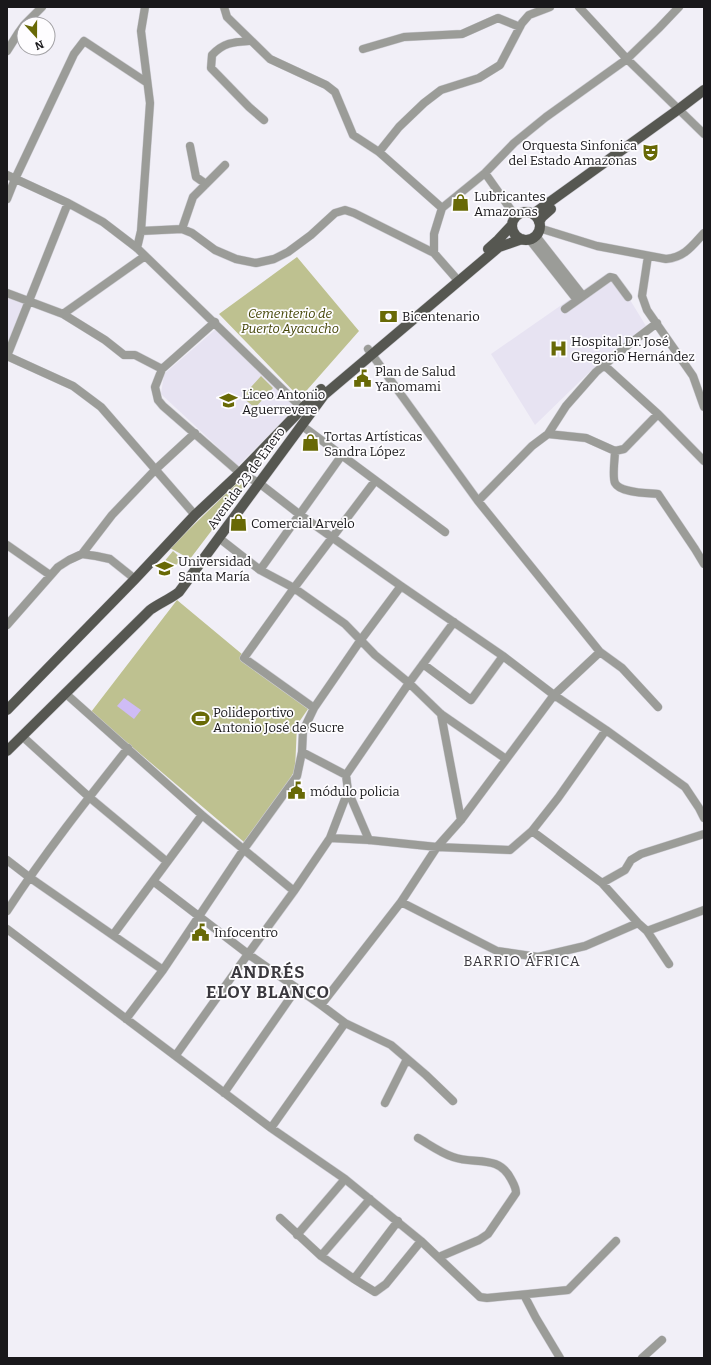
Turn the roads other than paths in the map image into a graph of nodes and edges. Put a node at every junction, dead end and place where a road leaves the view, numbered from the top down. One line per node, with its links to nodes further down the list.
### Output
1 (42, 7): 7 (street)
2 (145, 7): 14 (street)
3 (224, 7): 10 (street)
4 (550, 7): 8 (street)
5 (579, 7): 13 (street)
6 (679, 7): 13 (street)
7 (34, 16)
8 (520, 28): 11 (street); 21 (street)
9 (16, 37): 12 (street)
10 (251, 41): 18 (street); 21 (street)
11 (363, 49)
12 (7, 51)
13 (627, 58): 17 (street); 23 (street)
14 (146, 82): 24 (street); 32 (street)
15 (704, 90): 17 (main road, Avenida 23 de Enero)
16 (704, 95): 17 (main road, Avenida 23 de Enero)
17 (680, 111): 19 (street); 31 (main road, Avenida 23 de Enero)
18 (264, 120)
19 (704, 134)
20 (190, 146): 25 (street)
21 (379, 152): 28 (street)
22 (225, 166): 25 (street)
23 (485, 173): 28 (street); 29 (street)
24 (11, 177): 26 (street); 27 (street)
25 (206, 184): 30 (street)
26 (7, 199)
27 (68, 203): 34 (street); 42 (street)
28 (442, 208): 35 (street)
29 (514, 221): 31 (main road, Avenida 23 de Enero); 31 (main road); 38 (main road, Avenida 23 de Enero)
30 (182, 229): 32 (street); 35 (street)
31 (533, 230): 37 (street); 41 (street); 47 (main road, Avenida 23 de Enero)
32 (141, 231): 34 (street)
33 (704, 233): 37 (street)
34 (137, 248): 36 (street)
35 (434, 253): 38 (street)
36 (145, 256): 44 (street); 45 (street)
37 (648, 256): 46 (street)
38 (456, 277): 47 (main road, Avenida 23 de Enero)
39 (7, 292): 42 (street)
40 (628, 297): 41 (street)
41 (580, 298): 43 (street)
42 (28, 301): 44 (street); 48 (street)
43 (565, 309)
44 (63, 314): 50 (street)
45 (215, 322): 50 (street); 52 (street)
46 (657, 322): 49 (street); 51 (street)
47 (370, 351): 52 (main road, Avenida 23 de Enero); 64 (street)
48 (7, 356): 60 (street)
49 (604, 365): 53 (street); 56 (street)
50 (162, 369): 55 (street)
51 (704, 407)
52 (306, 411): 54 (main road, Avenida 23 de Enero); 61 (main road, Avenida 23 de Enero)
53 (658, 414): 57 (street); 59 (street)
54 (301, 425): 58 (street); 63 (main road, Avenida 23 de Enero)
55 (195, 434): 60 (street); 61 (street)
56 (548, 434): 57 (street); 64 (street)
57 (615, 451): 72 (street)
58 (342, 455): 62 (street); 65 (street)
59 (704, 460)
60 (156, 470): 66 (street); 71 (street)
61 (240, 473): 63 (street); 66 (main road, Avenida 23 de Enero)
62 (375, 481): 67 (street); 68 (street)
63 (258, 483): 65 (street); 69 (main road, Avenida 23 de Enero)
64 (478, 501): 82 (street)
65 (299, 514): 68 (street); 73 (street)
66 (195, 515): 75 (main road, Avenida 23 de Enero)
67 (446, 532)
68 (334, 537): 76 (street); 77 (street)
69 (219, 538): 73 (street); 86 (main road, Avenida 23 de Enero)
70 (7, 545): 74 (street)
71 (82, 554): 74 (street); 75 (street)
72 (704, 564)
73 (260, 570): 77 (street)
74 (50, 575): 78 (street)
75 (135, 579): 90 (main road, Avenida 23 de Enero)
76 (401, 586): 79 (street); 81 (street)
77 (294, 588): 81 (street); 88 (street)
78 (10, 618): 80 (street)
79 (454, 622): 83 (street); 84 (street)
80 (7, 625)
81 (360, 641): 85 (street); 88 (street)
82 (600, 652): 87 (street); 89 (street)
83 (503, 656): 84 (street); 87 (street)
84 (423, 664): 85 (street)
85 (409, 683): 91 (street); 98 (street)
86 (65, 693): 93 (main road, Avenida 23 de Enero); 94 (street)
87 (554, 695): 92 (street); 97 (street)
88 (314, 708): 96 (street)
89 (658, 708)
90 (7, 710)
91 (441, 714): 97 (street); 103 (street)
92 (606, 730): 102 (street); 104 (street)
93 (22, 736): 95 (main road, Avenida 23 de Enero); 100 (street)
94 (128, 748): 100 (street); 101 (street)
95 (7, 751)
96 (302, 752): 98 (street); 109 (street)
97 (506, 759): 103 (street)
98 (346, 775): 99 (street)
99 (348, 791): 106 (street); 107 (street)
100 (89, 797): 111 (street); 112 (street)
101 (202, 814): 109 (street); 111 (street)
102 (704, 818)
103 (461, 820): 108 (street)
104 (532, 831): 108 (street); 114 (street)
105 (704, 834): 114 (street)
106 (330, 838): 107 (street); 115 (street)
107 (369, 840): 108 (street)
108 (438, 847): 116 (street)
109 (244, 849): 115 (street); 119 (street)
110 (7, 860): 112 (street)
111 (166, 861): 113 (street)
112 (29, 877): 118 (street); 123 (street)
113 (152, 881): 119 (street); 123 (street)
114 (602, 883): 120 (street)
115 (294, 891): 124 (street)
116 (401, 902): 120 (street); 128 (street)
117 (704, 910): 122 (street)
118 (7, 911)
119 (199, 917): 124 (street); 126 (street)
120 (638, 923): 122 (street)
121 (7, 929): 129 (street)
122 (647, 931): 125 (street)
123 (113, 934): 126 (street)
124 (248, 954): 127 (street); 131 (street)
125 (669, 964)
126 (163, 970): 129 (street)
127 (297, 988): 128 (street); 133 (street)
128 (321, 1005): 130 (street)
129 (126, 1019): 131 (street)
130 (344, 1024): 132 (street); 136 (street)
131 (176, 1055): 133 (street)
132 (407, 1059): 134 (street); 135 (street)
133 (224, 1093): 136 (street)
134 (453, 1101)
135 (386, 1103)
136 (271, 1128): 138 (street)
137 (418, 1138): 146 (street)
138 (345, 1179): 139 (street); 142 (street)
139 (370, 1199): 141 (street); 145 (street)
140 (280, 1218): 142 (street)
141 (398, 1221): 143 (street); 147 (street)
142 (298, 1235): 145 (street)
143 (421, 1241): 146 (street); 147 (street)
144 (616, 1241): 148 (street)
145 (321, 1256): 147 (street)
146 (438, 1257): 148 (street)
147 (354, 1279)
148 (524, 1295): 150 (street)
149 (662, 1340): 151 (street)
150 (560, 1358)
151 (642, 1358)

